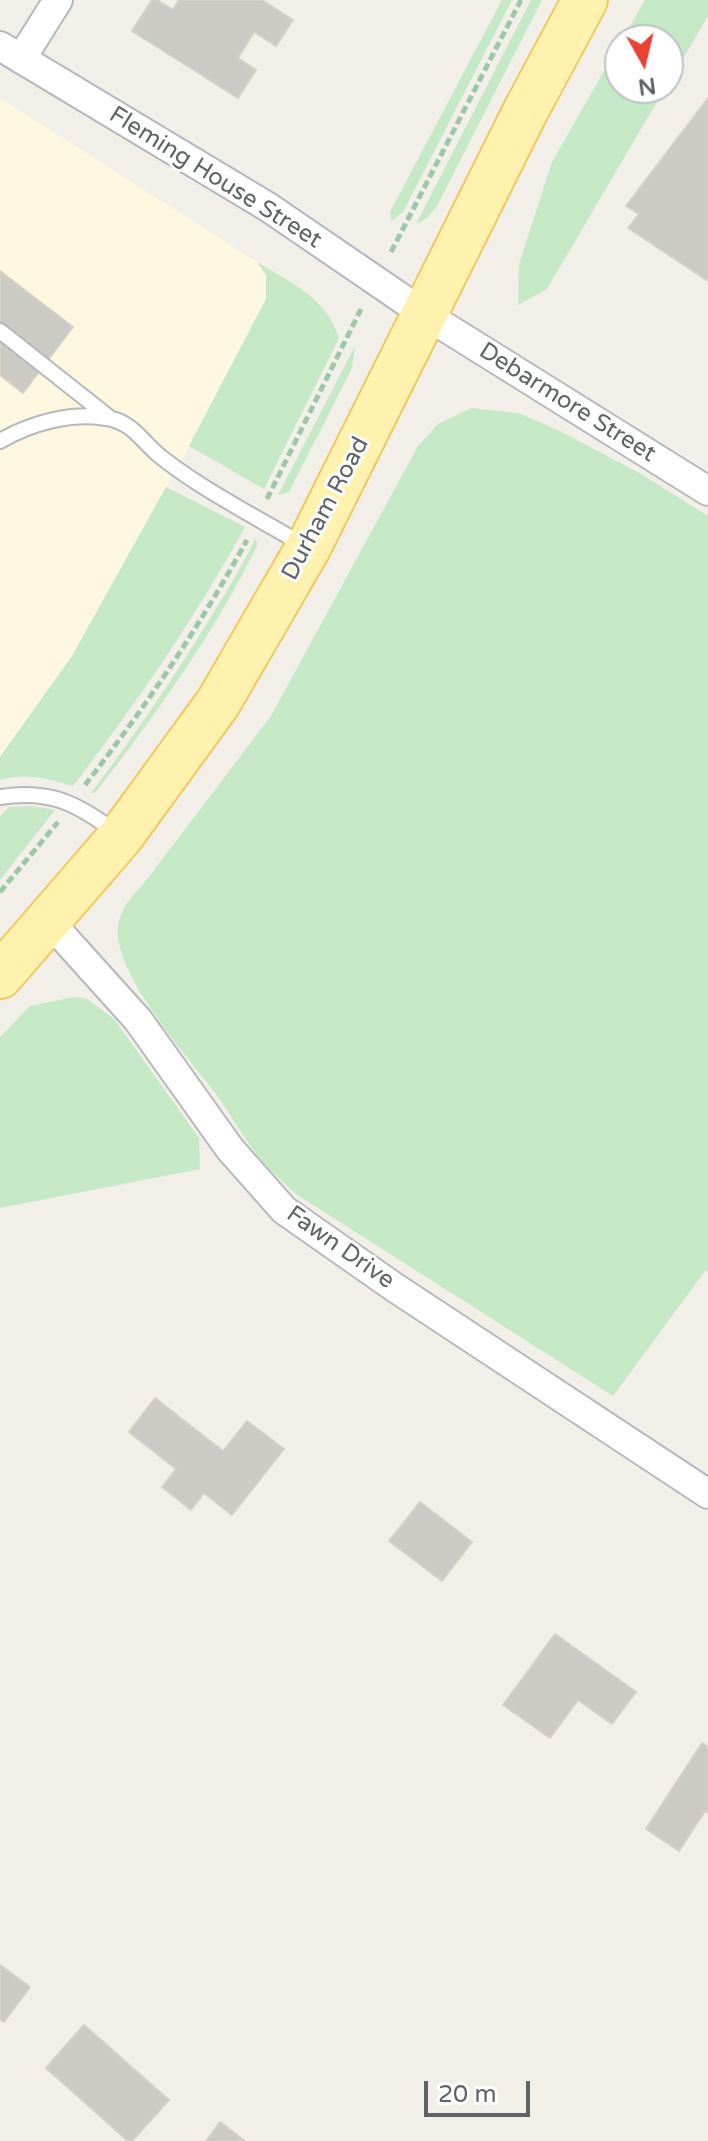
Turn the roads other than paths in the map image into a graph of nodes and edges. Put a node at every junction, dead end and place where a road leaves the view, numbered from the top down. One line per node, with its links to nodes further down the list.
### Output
1 (58, 0): 3 (street)
2 (585, 0): 4 (main road, Durham Road)
3 (10, 52): 4 (street, Fleming House Street)
4 (426, 315): 8 (street, Debarmore Street); 9 (main road, Durham Road)
5 (0, 331): 6 (lane)
6 (110, 418): 7 (lane); 9 (lane)
7 (0, 441)
8 (708, 491)
9 (308, 548): 11 (main road, Durham Road)
10 (0, 797): 11 (lane)
11 (121, 836): 12 (main road, Durham Road)
12 (48, 920): 13 (main road, Durham Road); 14 (street, Fawn Drive)
13 (0, 976)
14 (708, 1494)

